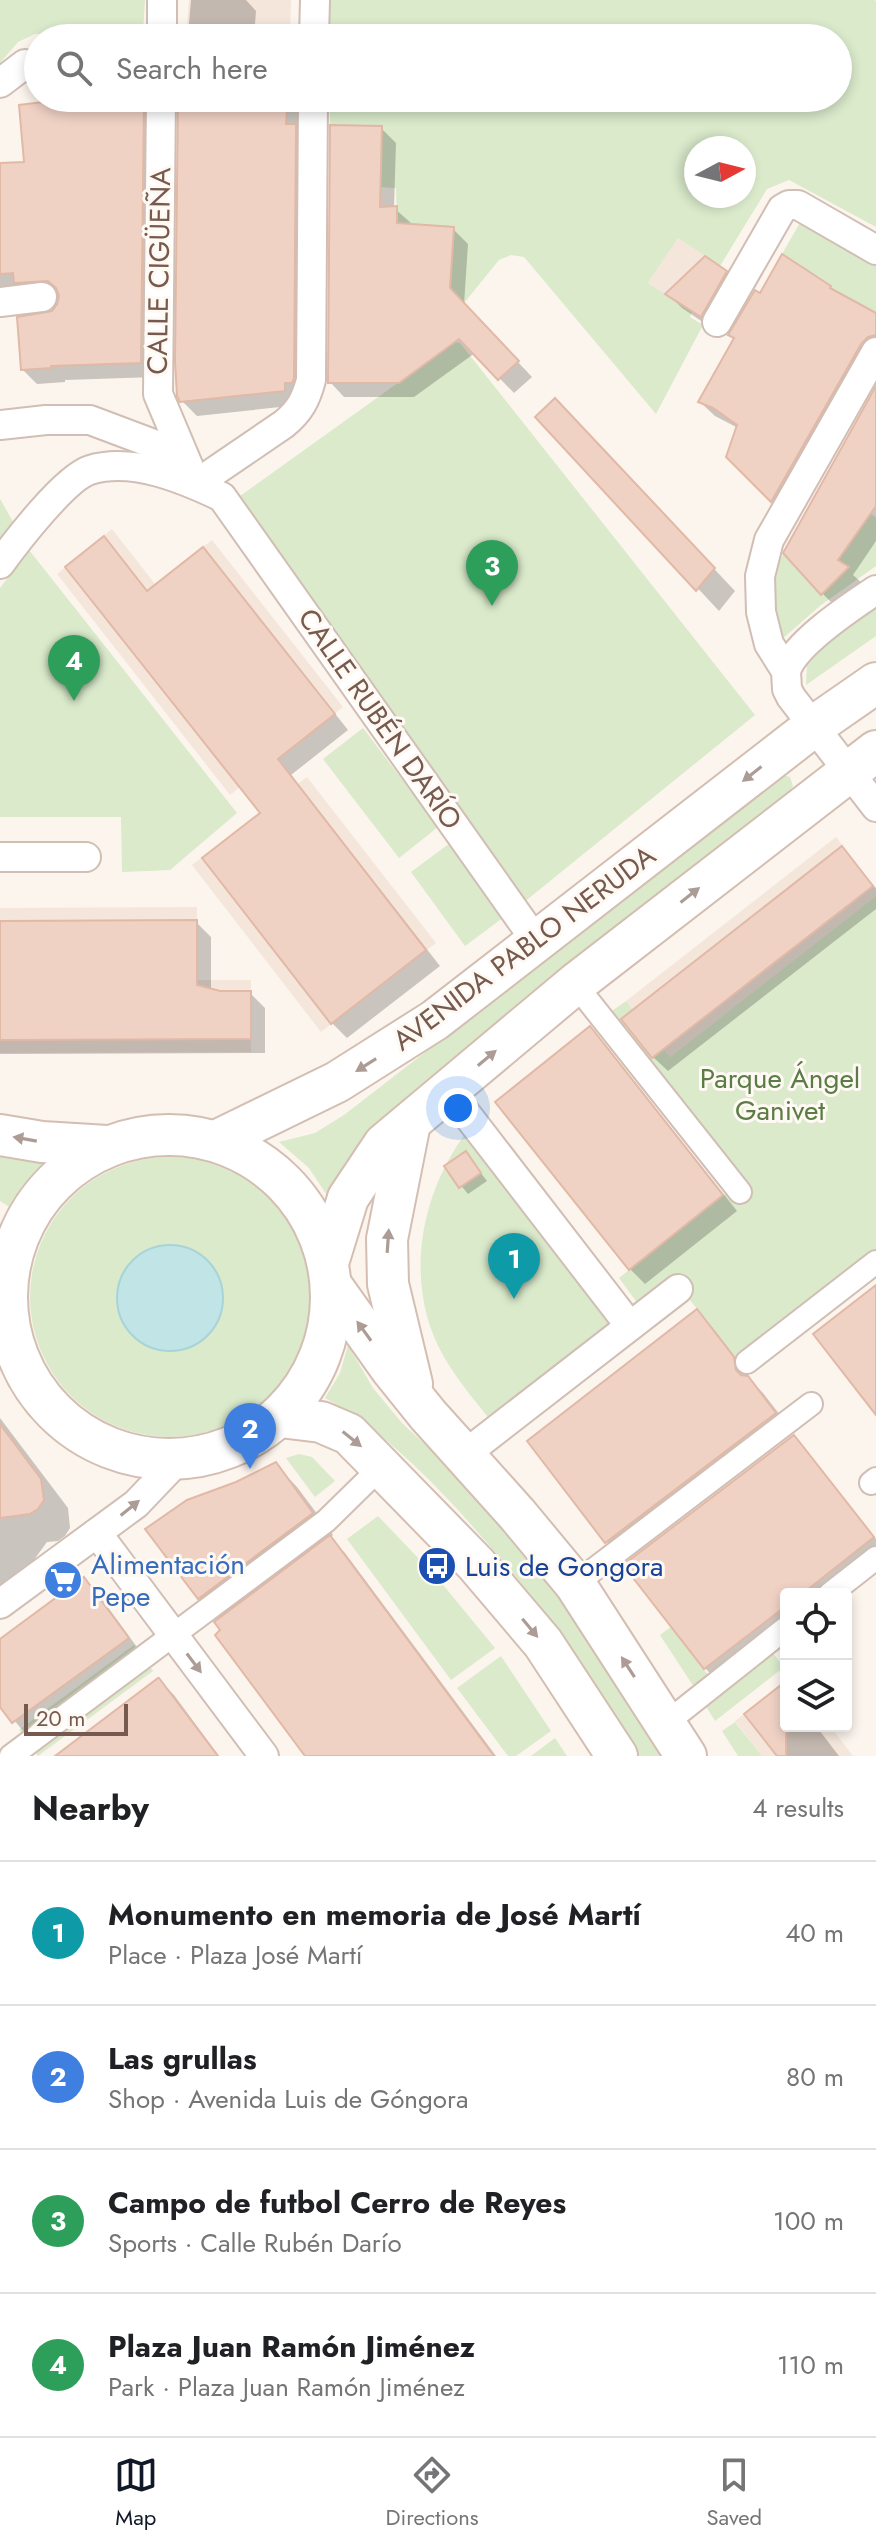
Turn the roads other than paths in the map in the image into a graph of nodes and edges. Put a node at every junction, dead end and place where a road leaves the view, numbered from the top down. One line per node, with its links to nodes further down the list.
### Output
1 (162, 0): 3 (street)
2 (315, 0): 4 (street)
3 (162, 24)
4 (314, 24)
5 (24, 65): 6 (street)
6 (0, 83)
7 (161, 112): 15 (street, CALLE CIGÜEÑA)
8 (313, 112): 15 (street)
9 (876, 250): 12 (street)
10 (42, 297): 11 (street)
11 (0, 302)
12 (717, 322)
13 (876, 352): 18 (street)
14 (0, 425): 15 (street)
15 (196, 484): 16 (street); 25 (street, CALLE RUBÉN DARÍO)
16 (0, 564)
17 (876, 590): 18 (street)
18 (786, 671): 20 (street)
19 (876, 683): 20 (main road, AVENIDA PABLO NERUDA)
20 (814, 726): 21 (street); 25 (main road, AVENIDA PABLO NERUDA, one-way to 25)
21 (862, 762): 22 (street); 26 (main road, AVENIDA PABLO NERUDA, one-way to 21)
22 (876, 807)
23 (0, 857): 24 (street)
24 (86, 857)
25 (536, 941): 30 (main road, AVENIDA PABLO NERUDA, one-way to 30)
26 (575, 984): 27 (main road, AVENIDA PABLO NERUDA, one-way to 26); 32 (street)
27 (448, 1090): 28 (main road, AVENIDA PABLO NERUDA); 37 (street)
28 (397, 1134): 35 (main road, AVENIDA PABLO NERUDA); 39 (main road, one-way to 28)
29 (0, 1135): 31 (main road, one-way to 29)
30 (216, 1141): 31 (main road); 35 (main road)
31 (107, 1146): 33 (main road)
32 (740, 1192)
33 (8, 1242): 43 (main road)
34 (876, 1262): 38 (street)
35 (330, 1275): 39 (main road, one-way to 35); 41 (main road)
36 (678, 1289): 37 (street)
37 (630, 1326): 42 (street)
38 (747, 1362)
39 (416, 1400): 42 (main road)
40 (811, 1404): 47 (street)
41 (280, 1417): 43 (main road); 44 (main road, one-way to 44)
42 (464, 1455): 47 (main road)
43 (178, 1460): 45 (street, one-way to 43)
44 (381, 1467): 51 (street); 55 (main road, one-way to 55)
45 (97, 1533): 49 (street); 51 (street)
46 (876, 1558): 48 (street)
47 (575, 1584): 52 (main road, one-way to 47)
48 (838, 1588)
49 (0, 1604)
50 (780, 1634): 52 (street)
51 (173, 1635): 53 (street); 54 (street, one-way to 54)
52 (675, 1740)
53 (11, 1756)
54 (264, 1756)
55 (617, 1756)

